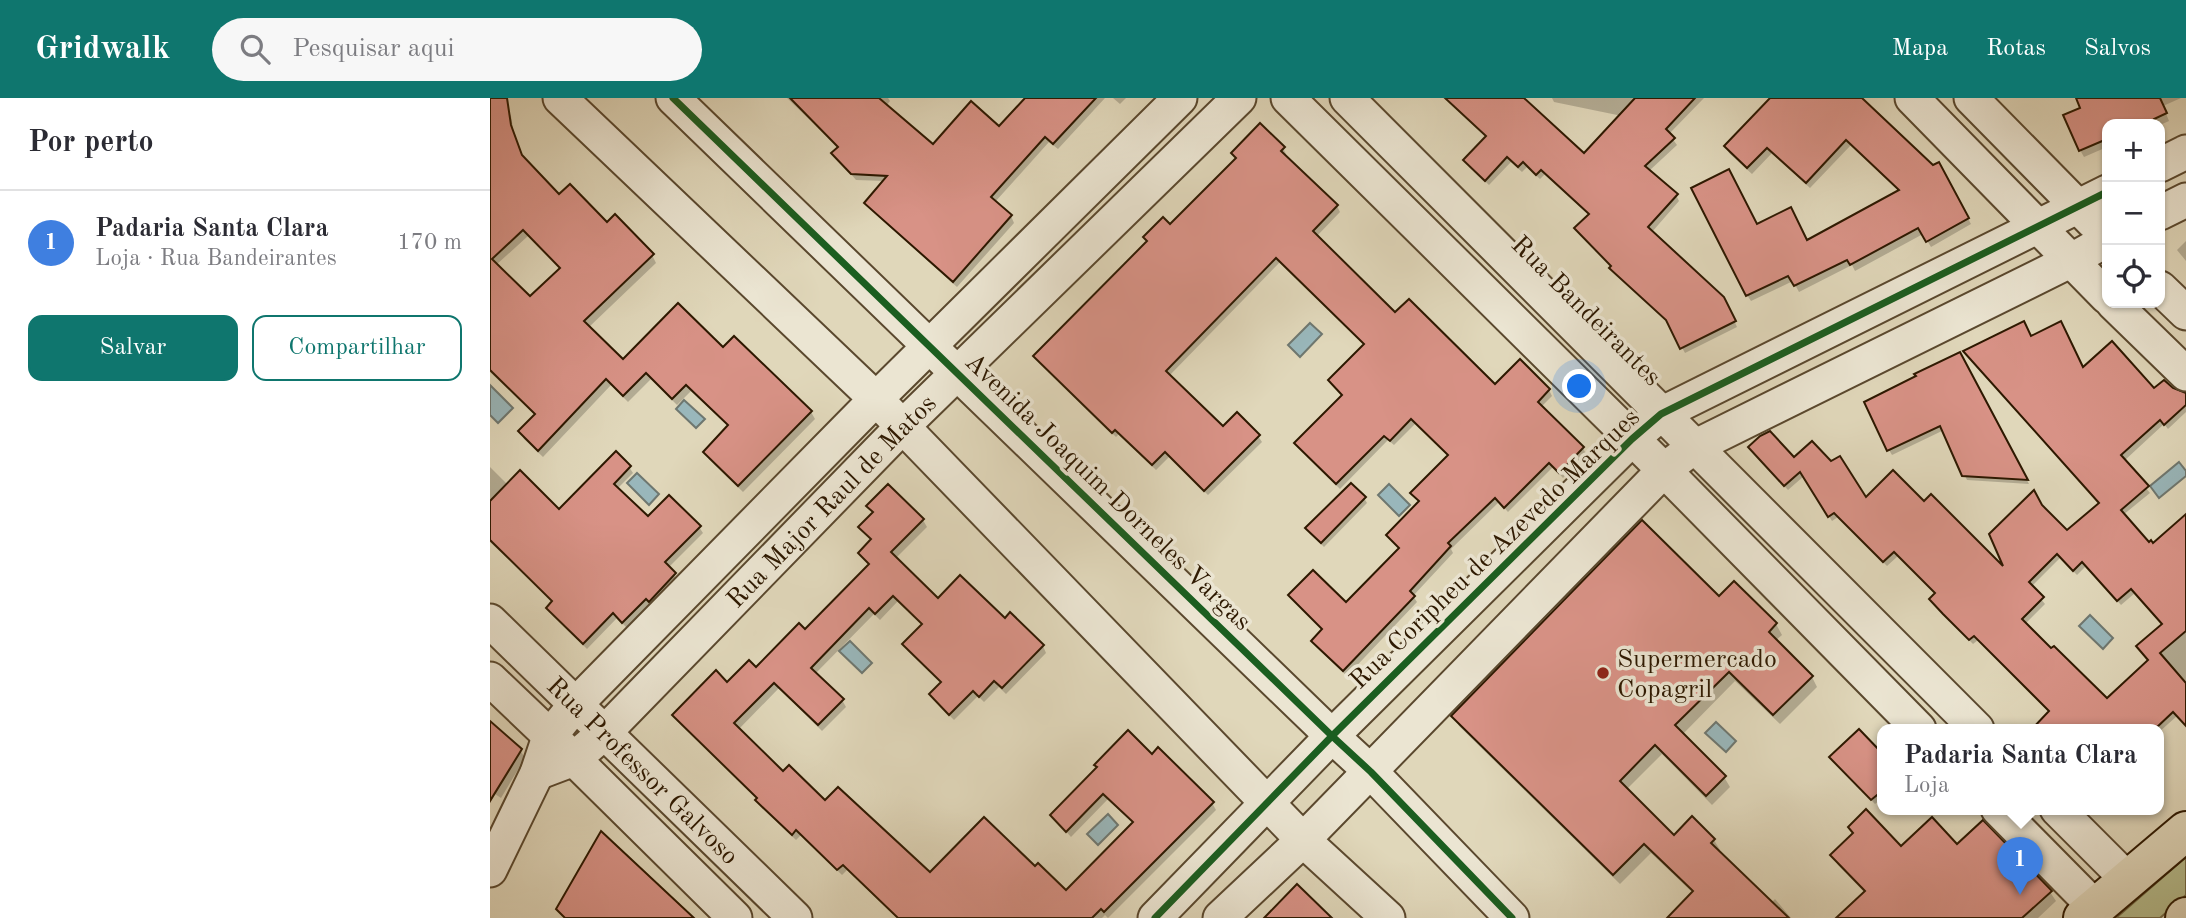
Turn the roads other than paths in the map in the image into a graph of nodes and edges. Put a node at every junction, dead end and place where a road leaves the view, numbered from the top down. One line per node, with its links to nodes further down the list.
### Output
1 (560, 98): 33 (street)
2 (673, 98): 29 (street, Avenida Joaquim Dorneles Vargas)
3 (1180, 98): 11 (street, Rua Major Raul de Matos)
4 (1239, 98): 16 (street, Rua Major Raul de Matos)
5 (1288, 98): 19 (street)
6 (1347, 98): 14 (street, Rua Bandeirantes)
7 (1912, 98): 18 (street)
8 (1971, 98): 12 (street)
9 (2186, 152): 10 (street)
10 (2165, 162)
11 (1089, 188): 16 (street); 29 (street, Rua Major Raul de Matos)
12 (2093, 200): 17 (street); 18 (street, Rua Coripheu de Azevedo Marques)
13 (2186, 200): 15 (street)
14 (1454, 206): 19 (street); 22 (street, Rua Bandeirantes)
15 (2165, 210)
16 (1116, 219): 30 (street, Rua Major Raul de Matos)
17 (2102, 224)
18 (2040, 227): 21 (street); 28 (street, Rua Coripheu de Azevedo Marques)
19 (1425, 234): 26 (street)
20 (2102, 241): 21 (street)
21 (2070, 261): 23 (street); 32 (street)
22 (1530, 283): 26 (street); 34 (street, Rua Bandeirantes)
23 (2102, 292)
24 (2165, 293): 27 (street)
25 (2118, 308): 31 (street)
26 (1502, 310): 36 (street)
27 (2186, 313)
28 (1805, 343): 32 (street); 34 (street, Rua Coripheu de Azevedo Marques)
29 (930, 345): 30 (street, Avenida Joaquim Dorneles Vargas); 33 (street, Rua Major Raul de Matos)
30 (958, 373): 35 (street, Rua Major Raul de Matos); 49 (street, Avenida Joaquim Dorneles Vargas)
31 (2186, 374)
32 (1826, 381): 37 (street)
33 (876, 399): 35 (street); 45 (street, Rua Major Raul de Matos)
34 (1661, 415): 36 (street, Rua Coripheu de Azevedo Marques); 37 (street, Rua Bandeirantes)
35 (903, 426): 48 (street, Rua Major Raul de Matos); 54 (street)
36 (1632, 439): 38 (street); 49 (street, Rua Coripheu de Azevedo Marques)
37 (1694, 447): 38 (street); 39 (street, Rua Bandeirantes)
38 (1664, 470): 40 (street); 52 (street)
39 (1770, 522): 40 (street); 41 (street, Rua Bandeirantes)
40 (1742, 549): 43 (street)
41 (1859, 611): 43 (street); 47 (street, Rua Bandeirantes)
42 (490, 621): 45 (street, Rua Professor Galvoso)
43 (1830, 639): 46 (street)
44 (490, 679): 50 (street, Rua Professor Galvoso)
45 (576, 704): 48 (street, Rua Professor Galvoso); 50 (street, Rua Major Raul de Matos)
46 (1914, 724)
47 (1972, 724)
48 (605, 732): 51 (street, Rua Major Raul de Matos); 65 (street, Rua Professor Galvoso)
49 (1332, 736): 52 (street, Avenida Joaquim Dorneles Vargas); 54 (street, Rua Coripheu de Azevedo Marques)
50 (550, 737): 51 (street, Rua Professor Galvoso); 53 (street, Rua Major Raul de Matos)
51 (575, 759): 53 (street, Rua Major Raul de Matos); 64 (street, Rua Professor Galvoso)
52 (1371, 772): 60 (street); 69 (street, Avenida Joaquim Dorneles Vargas)
53 (537, 773): 61 (street, Rua Major Raul de Matos)
54 (1266, 803): 60 (street); 66 (street, Rua Coripheu de Azevedo Marques)
55 (2004, 815): 59 (street)
56 (2042, 815): 59 (street)
57 (2063, 815): 62 (street)
58 (2186, 831): 62 (main road)
59 (2023, 834): 63 (street)
60 (1303, 840): 67 (street); 68 (street)
61 (490, 870)
62 (2127, 879): 63 (main road)
63 (2089, 913)
64 (735, 918)
65 (795, 918)
66 (1155, 918)
67 (1220, 918)
68 (1388, 918)
69 (1512, 918)

